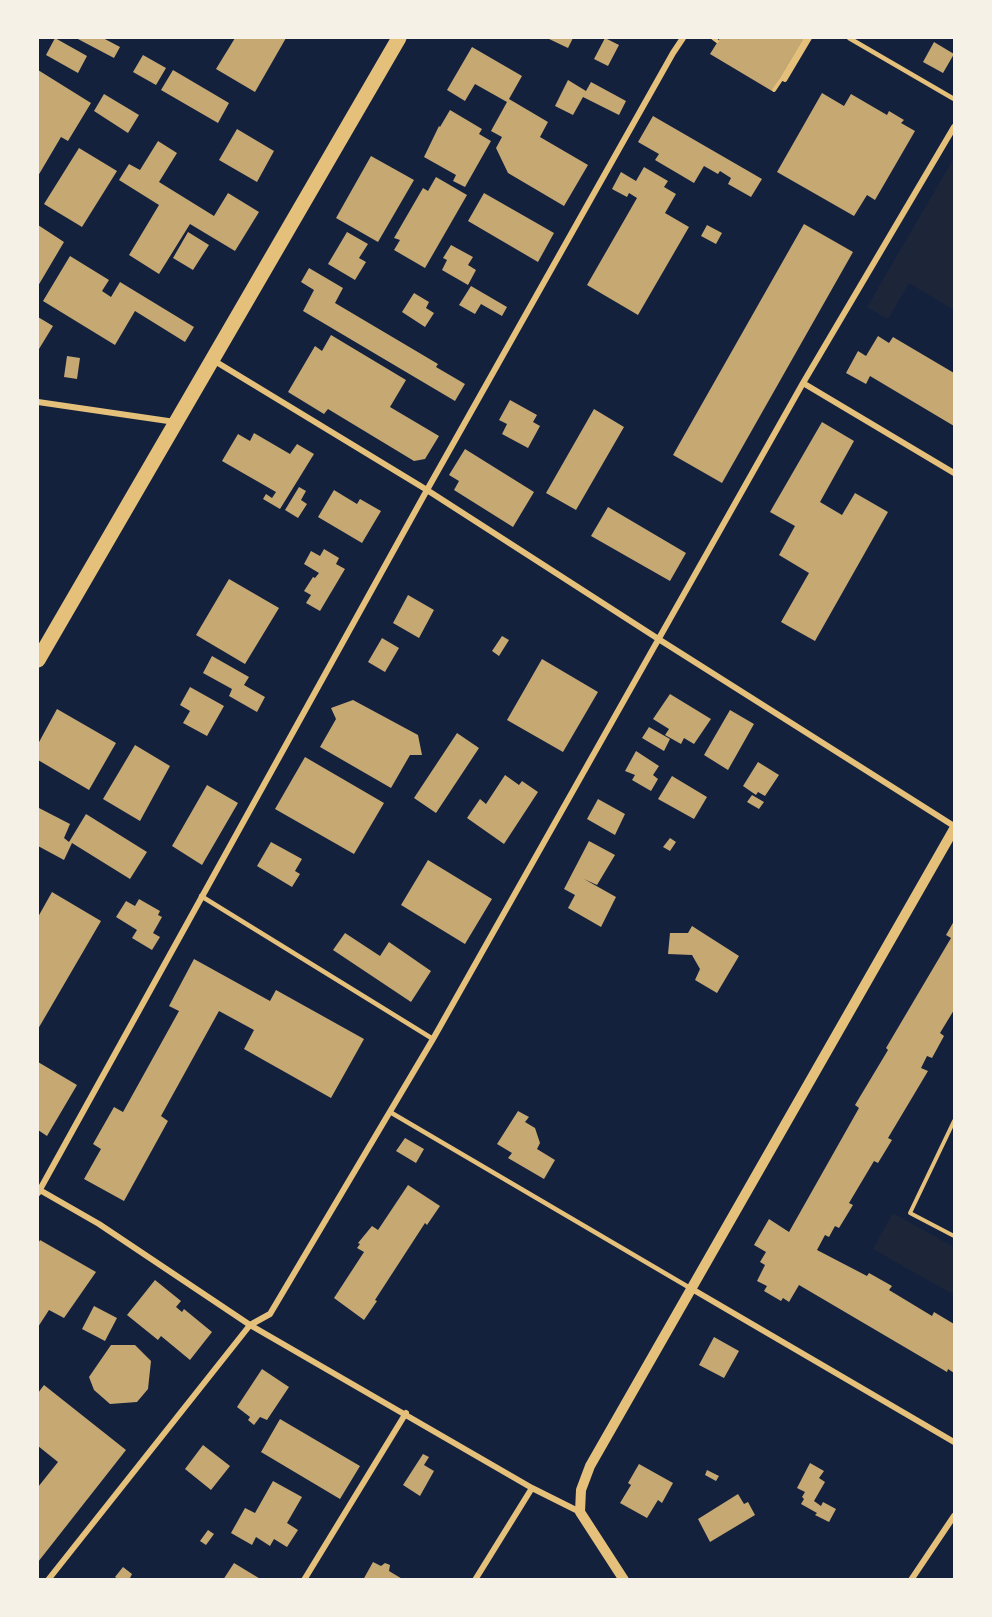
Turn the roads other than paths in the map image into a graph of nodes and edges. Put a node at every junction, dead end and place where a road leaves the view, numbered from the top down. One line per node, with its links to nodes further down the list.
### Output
1 (399, 38): 6 (main road)
2 (683, 38): 11 (street)
3 (849, 38): 4 (lane)
4 (954, 99)
5 (954, 127): 7 (street)
6 (213, 360): 9 (main road); 11 (street)
7 (803, 383): 10 (street); 12 (street)
8 (38, 402): 9 (street)
9 (175, 422): 13 (main road)
10 (954, 473)
11 (428, 490): 12 (street); 15 (street)
12 (660, 640): 14 (street); 16 (street)
13 (38, 660)
14 (954, 827): 19 (street)
15 (201, 896): 16 (lane); 18 (street)
16 (433, 1039): 17 (street)
17 (390, 1112): 19 (lane); 20 (street)
18 (38, 1191): 20 (street)
19 (692, 1289): 22 (street); 24 (street)
20 (250, 1325): 21 (street); 26 (street)
21 (406, 1413): 23 (street); 27 (street)
22 (954, 1442)
23 (532, 1488): 24 (street); 28 (street)
24 (580, 1512): 29 (street)
25 (954, 1516): 30 (street)
26 (48, 1580)
27 (304, 1580)
28 (475, 1580)
29 (624, 1580)
30 (911, 1580)

